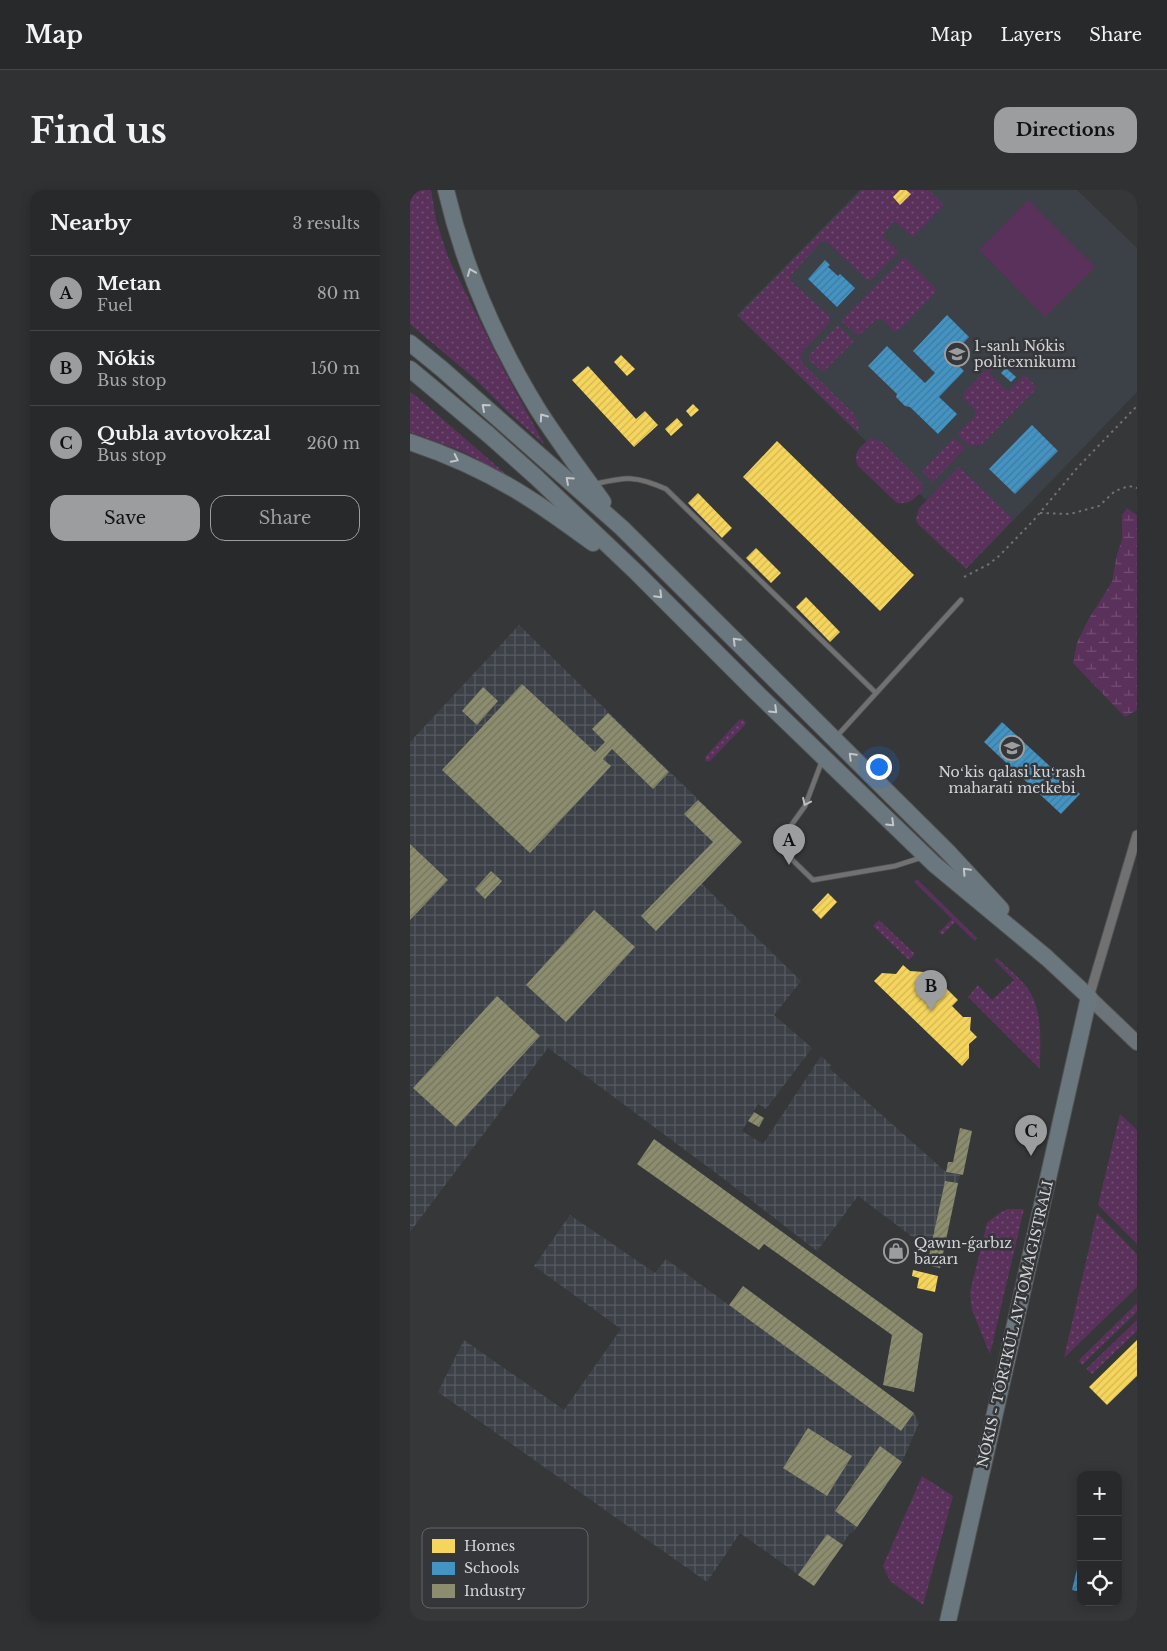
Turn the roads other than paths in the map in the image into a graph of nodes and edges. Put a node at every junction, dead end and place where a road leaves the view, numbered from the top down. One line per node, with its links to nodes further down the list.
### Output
1 (446, 190): 5 (highway, one-way to 1)
2 (410, 343): 6 (highway, one-way to 2)
3 (410, 369): 7 (highway)
4 (410, 442): 7 (highway, one-way to 7)
5 (591, 485): 6 (highway); 9 (lane)
6 (622, 528): 10 (highway, one-way to 6)
7 (636, 572): 11 (highway, one-way to 11)
8 (961, 600): 9 (lane)
9 (876, 693): 10 (lane)
10 (834, 739): 14 (highway, one-way to 10)
11 (823, 757): 13 (highway, one-way to 13); 13 (lane, one-way to 13)
12 (1137, 834): 15 (street)
13 (925, 856): 14 (highway)
14 (1047, 958): 15 (highway)
15 (1089, 997): 16 (main road); 17 (highway)
16 (1137, 1043)
17 (948, 1621)

